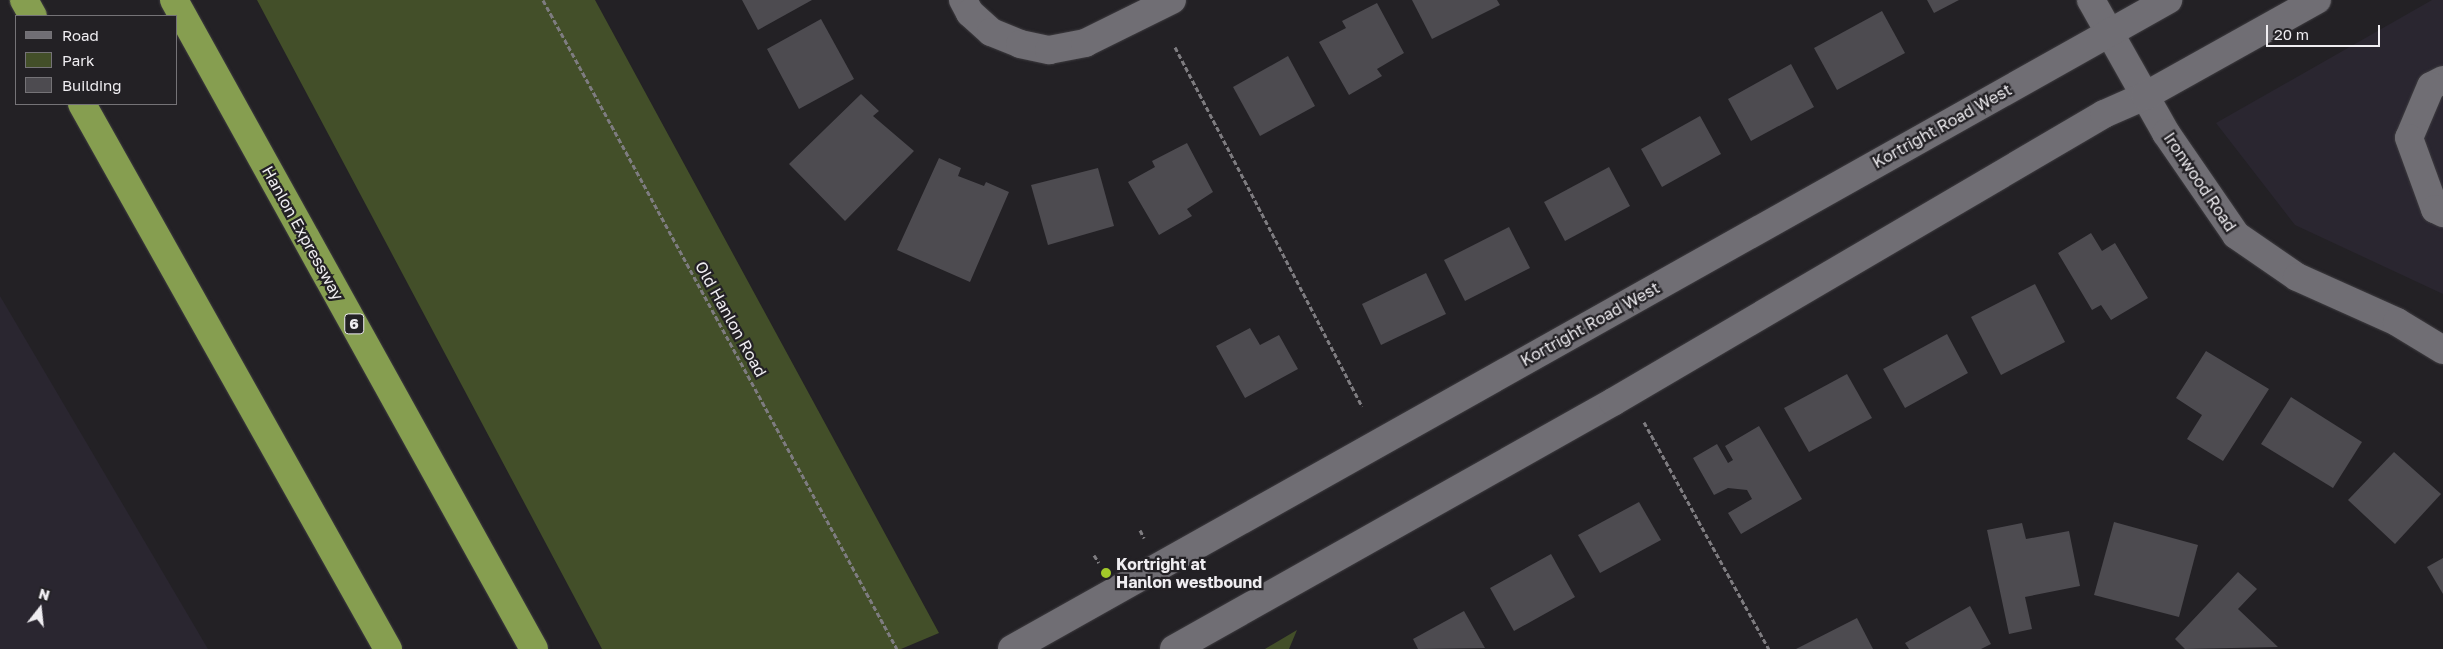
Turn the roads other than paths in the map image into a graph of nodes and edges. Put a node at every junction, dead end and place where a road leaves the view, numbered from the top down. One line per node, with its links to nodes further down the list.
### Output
1 (24, 0): 8 (highway)
2 (174, 0): 16 (highway, Hanlon Expressway / 6)
3 (963, 0): 4 (street)
4 (1172, 0)
5 (2091, 0): 9 (street, Ironwood Road)
6 (2168, 0): 9 (street, Kortright Road West)
7 (2317, 0): 11 (street)
8 (32, 15)
9 (2110, 32): 11 (street, Ironwood Road); 17 (street, Kortright Road West)
10 (2443, 80): 13 (street)
11 (2145, 96): 14 (street, Ironwood Road); 18 (street)
12 (83, 105): 15 (highway)
13 (2443, 213)
14 (2443, 350)
15 (388, 649)
16 (534, 649)
17 (1012, 649)
18 (1174, 649)

